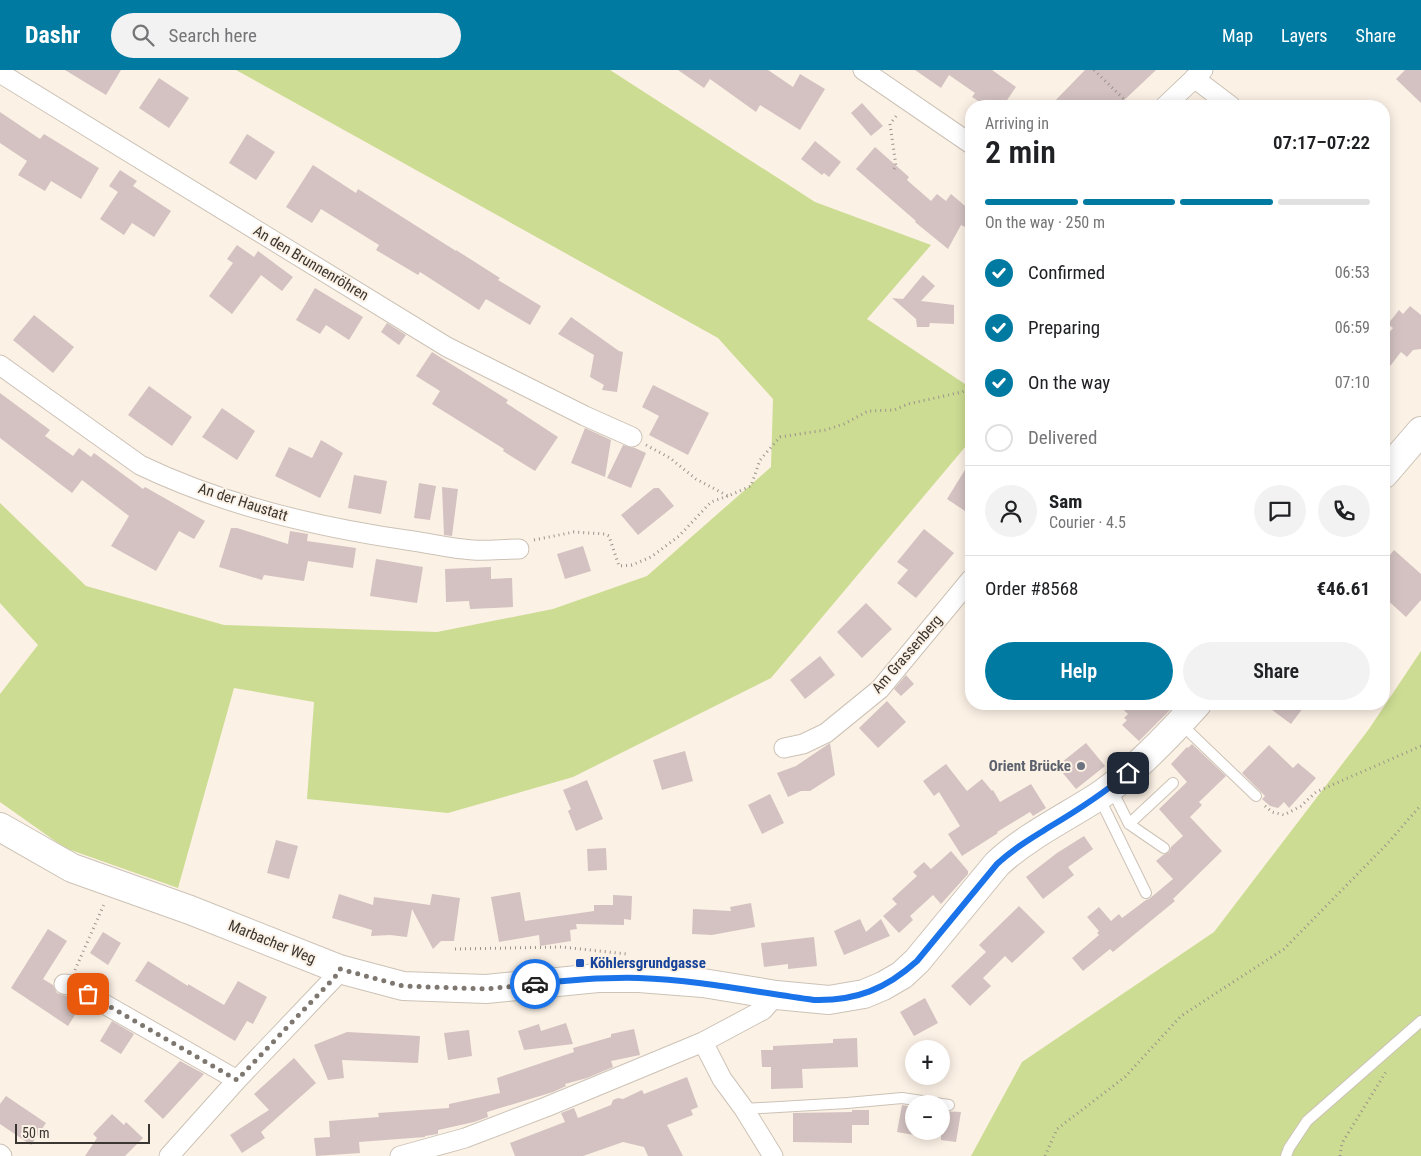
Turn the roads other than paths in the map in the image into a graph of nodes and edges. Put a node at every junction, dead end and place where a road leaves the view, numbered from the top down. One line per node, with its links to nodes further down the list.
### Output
1 (863, 70): 6 (street)
2 (0, 73): 9 (street, An den Brunnenröhren)
3 (1199, 74): 4 (street); 5 (street)
4 (1171, 100)
5 (1225, 100)
6 (965, 140)
7 (0, 365): 11 (street, An der Haustatt)
8 (1421, 431): 10 (main road)
9 (632, 437)
10 (1390, 467)
11 (519, 549)
12 (965, 586): 14 (street, Am Grassenberg)
13 (1188, 714): 16 (main road, Marbacher Weg); 17 (lane)
14 (784, 748)
15 (1173, 783): 18 (lane)
16 (1105, 791): 18 (lane); 21 (lane); 24 (main road, Marbacher Weg)
17 (1256, 796)
18 (1129, 824): 20 (lane)
19 (0, 827): 22 (main road, Marbacher Weg)
20 (1164, 848)
21 (1146, 893)
22 (340, 969): 24 (main road, Marbacher Weg); 27 (street)
23 (69, 978): 27 (street)
24 (776, 995): 26 (street)
25 (1421, 1021): 33 (lane)
26 (703, 1042): 29 (street); 31 (street)
27 (237, 1080): 30 (street)
28 (905, 1098): 29 (lane)
29 (744, 1108): 32 (street)
30 (169, 1156)
31 (400, 1156)
32 (773, 1156)
33 (1286, 1156)

